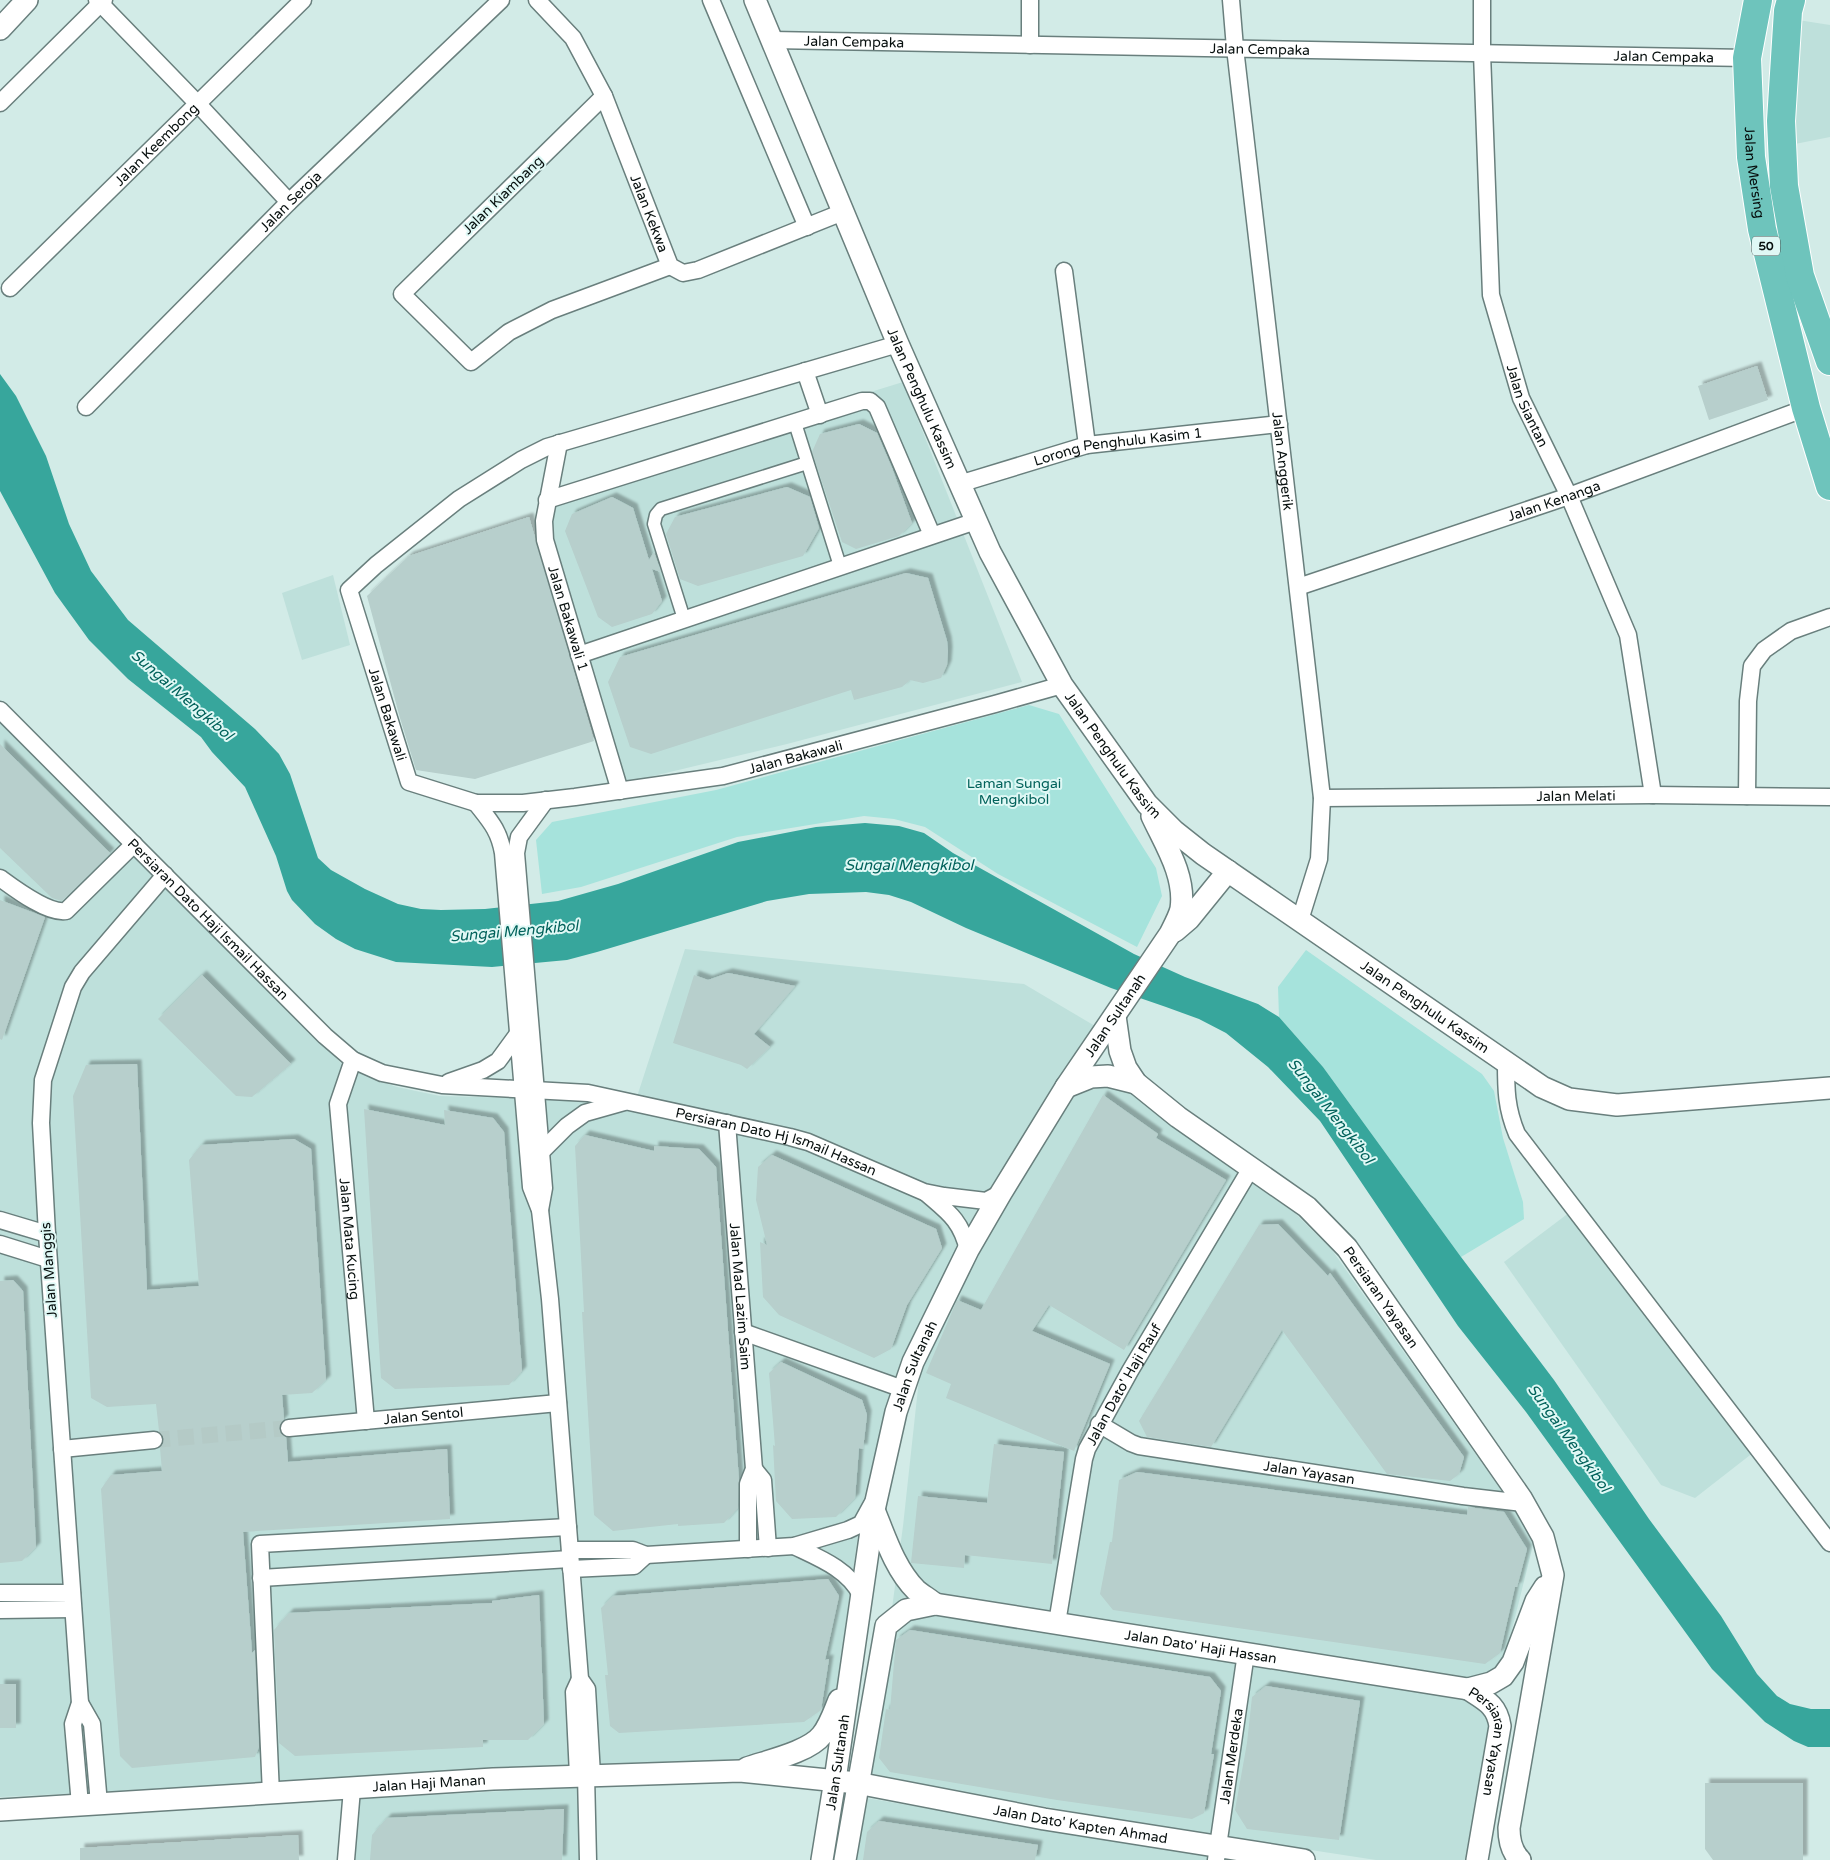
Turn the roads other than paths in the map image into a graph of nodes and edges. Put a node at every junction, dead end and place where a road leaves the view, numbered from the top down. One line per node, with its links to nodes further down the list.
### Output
1 (28, 0): 13 (street)
2 (302, 0): 21 (street, Jalan Keembong)
3 (501, 0): 22 (street, Jalan Seroja)
4 (537, 0): 19 (street, Jalan Kekwa)
5 (711, 0): 24 (street)
6 (755, 0): 14 (street, Jalan Penghulu Kassim)
7 (1030, 0): 15 (street)
8 (1231, 0): 16 (street, Jalan Anggerik)
9 (1482, 0): 17 (street, Jalan Siantan)
10 (1758, 0): 18 (highway, Jalan Mersing / 50)
11 (1790, 0): 29 (highway, Jalan Mersing / 50)
12 (101, 1): 20 (street); 21 (street)
13 (0, 28)
14 (772, 40): 15 (street, Jalan Cempaka); 23 (street, Jalan Penghulu Kassim)
15 (1030, 45): 16 (street, Jalan Cempaka)
16 (1235, 48): 17 (street, Jalan Cempaka); 35 (street, Jalan Anggerik)
17 (1482, 53): 18 (street, Jalan Cempaka); 41 (street, Jalan Siantan)
18 (1748, 58): 32 (highway, Jalan Mersing / 50)
19 (604, 96): 25 (street, Jalan Kekwa); 25 (street, Jalan Kiambang)
20 (0, 103)
21 (197, 103): 22 (street); 27 (street, Jalan Keembong)
22 (289, 202): 31 (street, Jalan Seroja)
23 (843, 212): 24 (street, Jalan Kekwa); 28 (street, Jalan Penghulu Kassim)
24 (807, 227): 25 (street, Jalan Kekwa)
25 (670, 266)
26 (1064, 271): 37 (street)
27 (10, 288)
28 (898, 344): 30 (street, Jalan Bakawali); 39 (street, Jalan Penghulu Kassim)
29 (1830, 361)
30 (805, 371): 33 (street); 36 (street, Jalan Bakawali)
31 (86, 407)
32 (1806, 408): 40 (highway, Jalan Mersing / 50); 41 (street, Jalan Kenanga)
33 (820, 415): 34 (street); 44 (street)
34 (795, 422): 38 (street); 42 (street)
35 (1279, 424): 37 (street, Lorong Penghulu Kasim 1); 46 (street, Jalan Anggerik)
36 (559, 443): 42 (street, Jalan Bakawali 1); 58 (street, Jalan Bakawali)
37 (1087, 445): 39 (street, Lorong Penghulu Kasim 1)
38 (807, 463): 45 (street); 48 (street)
39 (959, 484): 43 (street, Jalan Penghulu Kassim)
40 (1830, 486)
41 (1569, 496): 46 (street, Jalan Kenanga); 53 (street, Jalan Siantan)
42 (547, 500): 49 (street, Jalan Bakawali 1)
43 (976, 521): 44 (street); 50 (street, Jalan Penghulu Kassim)
44 (932, 535): 45 (street)
45 (840, 566): 48 (street)
46 (1298, 587): 56 (street, Jalan Anggerik)
47 (1830, 617): 54 (street)
48 (684, 619): 49 (street)
49 (579, 654): 52 (street, Jalan Bakawali 1)
50 (1062, 685): 52 (street, Jalan Bakawali); 59 (street, Jalan Penghulu Kassim)
51 (0, 710): 60 (street, Persiaran Dato Haji Ismail Hassan)
52 (620, 791): 57 (street, Jalan Bakawali)
53 (1653, 795): 54 (street, Jalan Melati); 56 (street, Jalan Melati)
54 (1747, 796): 55 (street, Jalan Melati)
55 (1830, 797)
56 (1322, 798): 65 (street, Jalan Anggerik)
57 (546, 800): 58 (street, Jalan Bakawali); 61 (street)
58 (476, 803): 61 (street)
59 (1147, 804): 62 (street, Jalan Penghulu Kassim); 66 (street, Jalan Sultanah)
60 (134, 844): 63 (street, Persiaran Dato Haji Ismail Hassan); 64 (street)
61 (509, 853): 68 (street)
62 (1228, 871): 65 (street, Jalan Penghulu Kassim); 66 (street, Jalan Sultanah)
63 (165, 875): 69 (street, Persiaran Dato Haji Ismail Hassan); 84 (street, Jalan Manggis)
64 (0, 878)
65 (1300, 920): 70 (street, Jalan Penghulu Kassim)
66 (1170, 934): 67 (street, Jalan Sultanah)
67 (1115, 1016): 71 (street, Persiaran Yayasan); 73 (street, Jalan Sultanah)
68 (521, 1027): 72 (street); 75 (street)
69 (353, 1060): 72 (street, Persiaran Dato Haji Ismail Hassan); 91 (street, Jalan Mata Kucing)
70 (1506, 1062): 74 (street, Jalan Penghulu Kassim); 100 (street)
71 (1136, 1083): 73 (street, Persiaran Yayasan); 79 (street, Persiaran Yayasan)
72 (442, 1085): 75 (street, Persiaran Dato Haji Ismail Hassan)
73 (1066, 1087): 81 (street, Jalan Sultanah)
74 (1830, 1088)
75 (529, 1089): 76 (street, Persiaran Dato Haji Ismail Hassan); 78 (street); 82 (street)
76 (626, 1102): 77 (street, Persiaran Dato Hj Ismail Hassan); 78 (street)
77 (727, 1123): 80 (street, Persiaran Dato Hj Ismail Hassan); 88 (street, Jalan Mad Lazim Saim)
78 (541, 1152): 82 (street)
79 (1251, 1168): 92 (street, Jalan Dato' Haji Rauf); 98 (street, Persiaran Yayasan)
80 (924, 1192): 81 (street); 86 (street)
81 (1001, 1193): 86 (street, Jalan Sultanah)
82 (540, 1210): 90 (street)
83 (0, 1220): 84 (street)
84 (47, 1234): 87 (street, Jalan Manggis)
85 (0, 1244): 87 (street)
86 (968, 1250): 89 (street, Jalan Sultanah)
87 (48, 1259): 95 (street, Jalan Manggis)
88 (743, 1332): 89 (street); 96 (street, Jalan Mad Lazim Saim)
89 (903, 1389): 97 (street, Jalan Sultanah)
90 (558, 1404): 91 (street, Jalan Sentol); 99 (street)
91 (366, 1421): 93 (street, Jalan Sentol)
92 (1099, 1424): 98 (street, Jalan Yayasan); 112 (street, Jalan Dato' Haji Rauf)
93 (289, 1428)
94 (154, 1440): 95 (street)
95 (62, 1449): 109 (street, Jalan Manggis)
96 (754, 1469): 102 (street); 103 (street)
97 (875, 1503): 101 (street); 108 (street, Jalan Sultanah); 110 (street)
98 (1523, 1503): 105 (street, Persiaran Yayasan)
99 (568, 1527): 104 (street); 106 (street)
100 (1830, 1543)
101 (794, 1546): 102 (street); 108 (street)
102 (768, 1548): 103 (street)
103 (748, 1549): 104 (street)
104 (570, 1559): 106 (street); 117 (street)
105 (1553, 1574): 115 (street, Persiaran Yayasan); 131 (street, Persiaran Yayasan)
106 (261, 1578): 121 (street)
107 (0, 1593): 109 (street)
108 (861, 1595): 114 (street, Jalan Sultanah)
109 (73, 1601): 111 (street); 122 (street, Jalan Manggis)
110 (935, 1604): 112 (street, Jalan Dato' Haji Hassan); 119 (street, Jalan Sultanah)
111 (0, 1610)
112 (1056, 1623): 113 (street, Jalan Dato' Haji Hassan)
113 (1246, 1653): 115 (street, Jalan Dato' Haji Hassan); 124 (street, Jalan Merdeka)
114 (851, 1665): 116 (street); 118 (street, Jalan Sultanah)
115 (1468, 1689): 130 (street, Persiaran Yayasan)
116 (740, 1770): 117 (street, Jalan Haji Manan); 118 (street, Jalan Haji Manan)
117 (585, 1775): 120 (street, Jalan Haji Manan); 126 (street)
118 (835, 1780): 119 (street, Jalan Haji Manan); 127 (street, Jalan Sultanah)
119 (857, 1783): 124 (street, Jalan Dato' Kapten Ahmad); 128 (street, Jalan Sultanah)
120 (352, 1789): 121 (street, Jalan Haji Manan); 125 (street)
121 (271, 1794): 122 (street, Jalan Haji Manan)
122 (89, 1804): 123 (street, Jalan Haji Manan)
123 (0, 1810)
124 (1217, 1853): 129 (street, Jalan Dato' Kapten Ahmad)
125 (346, 1860)
126 (588, 1860)
127 (822, 1860)
128 (845, 1860)
129 (1304, 1860)
130 (1477, 1860)
131 (1520, 1860)

